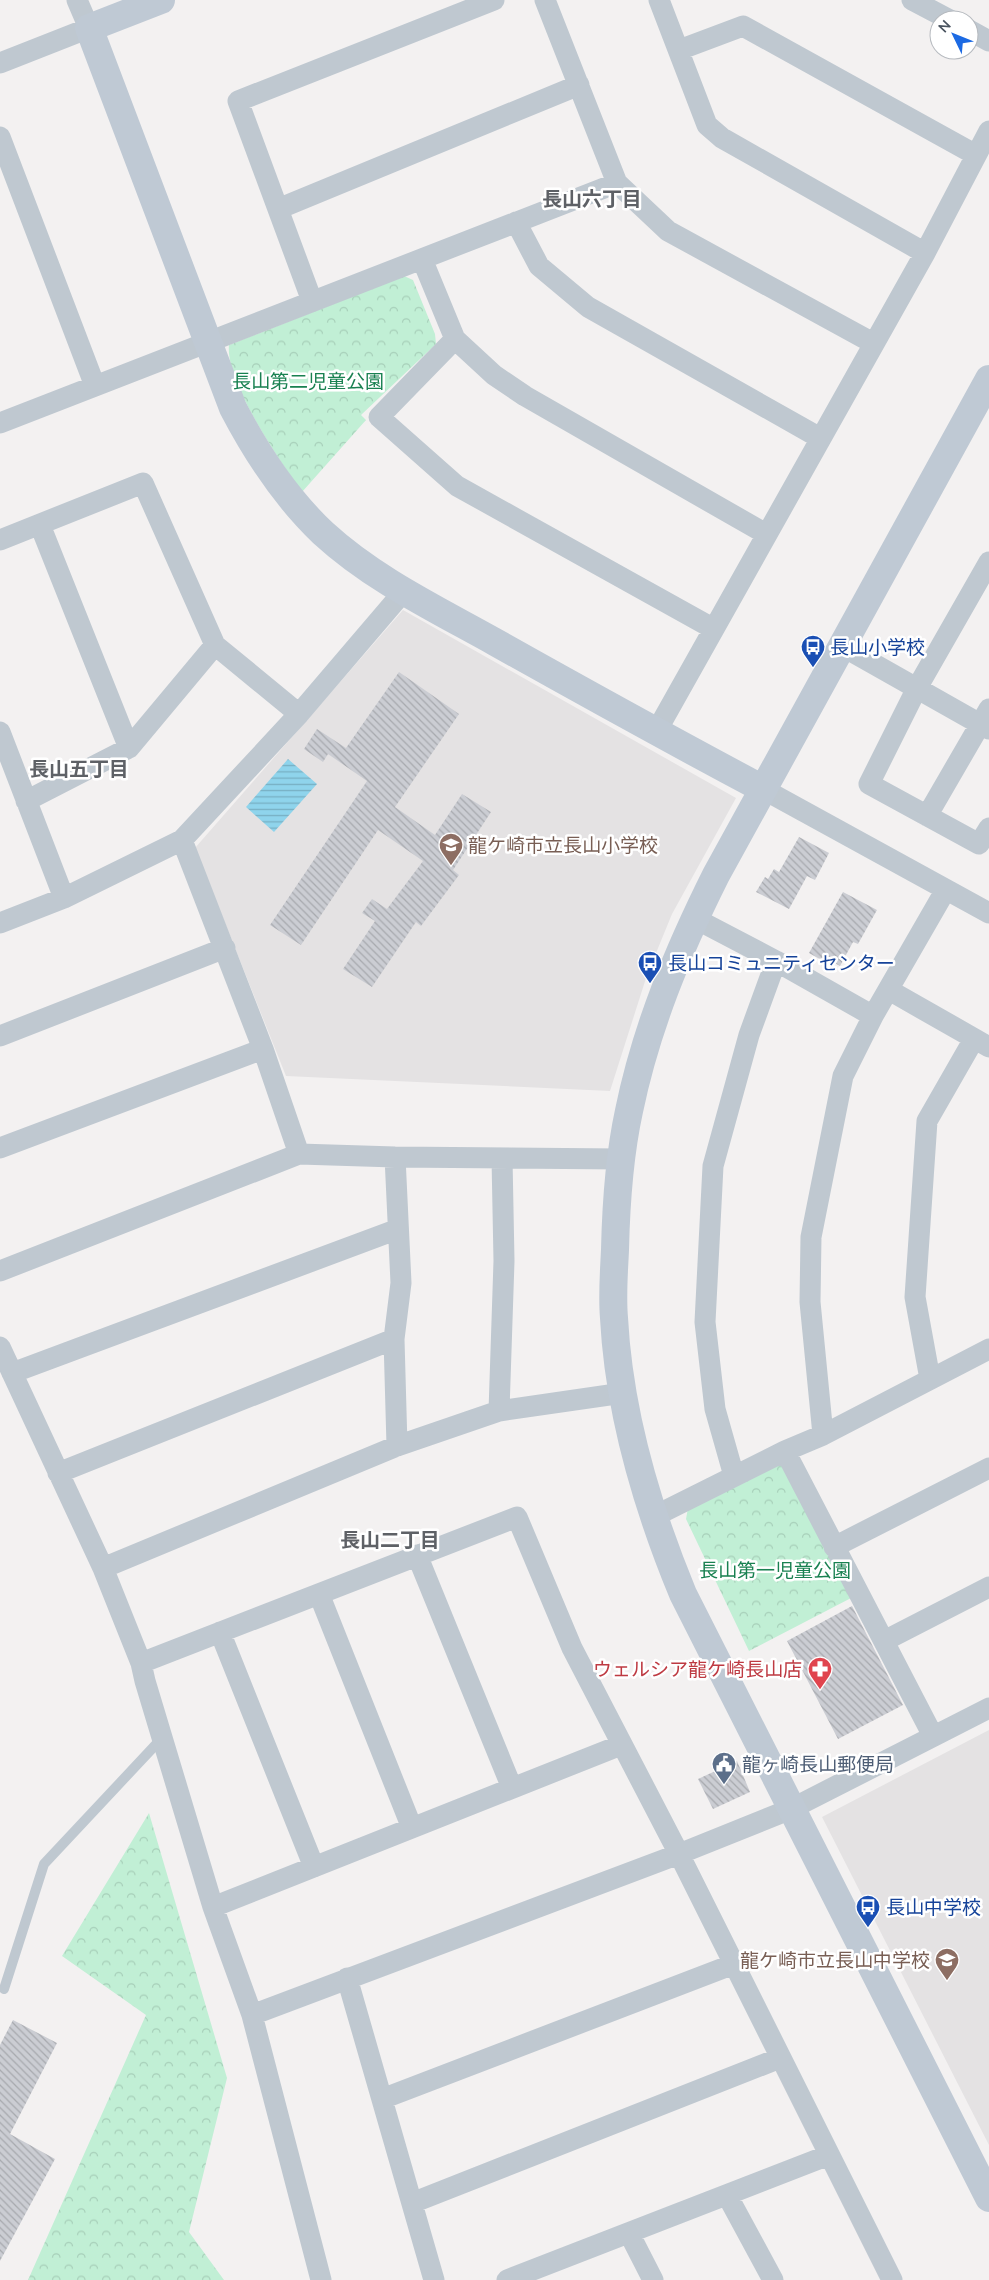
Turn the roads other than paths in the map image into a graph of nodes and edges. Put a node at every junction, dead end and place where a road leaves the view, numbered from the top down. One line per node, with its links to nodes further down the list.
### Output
1 (77, 0): 8 (street)
2 (161, 0): 8 (street)
3 (494, 0): 16 (street)
4 (545, 0): 11 (street)
5 (659, 0): 9 (street)
6 (912, 0): 7 (street)
7 (931, 10)
8 (89, 28): 10 (street); 22 (street)
9 (679, 50): 14 (street); 18 (street)
10 (0, 63)
11 (579, 86): 15 (street); 16 (street)
12 (989, 131): 14 (street)
13 (0, 137): 25 (street)
14 (976, 155): 18 (street)
15 (617, 183): 17 (street); 23 (street)
16 (278, 209): 20 (street)
17 (516, 222): 19 (street); 27 (street)
18 (925, 253): 23 (street)
19 (422, 259): 20 (street); 21 (street)
20 (312, 301): 22 (street)
21 (455, 339): 29 (street); 33 (street)
22 (207, 342): 25 (street); 32 (street)
23 (873, 343): 27 (street)
24 (989, 379): 35 (street)
25 (95, 386): 26 (street)
26 (0, 423)
27 (820, 438): 29 (street)
28 (40, 524): 30 (street); 34 (street); 41 (street)
29 (766, 534): 33 (street)
30 (0, 540)
31 (989, 562): 36 (street)
32 (404, 591): 37 (street); 40 (street)
33 (714, 629): 40 (street)
34 (215, 644): 37 (street); 41 (street)
35 (842, 646): 36 (street); 42 (street)
36 (917, 688): 38 (street); 44 (street)
37 (299, 714): 46 (street)
38 (986, 721): 44 (street)
39 (0, 732): 43 (street)
40 (656, 732): 42 (street)
41 (129, 748): 43 (street)
42 (763, 789): 47 (street); 50 (street)
43 (26, 801): 48 (street)
44 (927, 816): 45 (street)
45 (989, 828)
46 (182, 840): 48 (street); 52 (street)
47 (945, 891): 49 (street); 54 (street)
48 (64, 898): 51 (street)
49 (989, 914)
50 (694, 918): 53 (street); 63 (street)
51 (0, 923)
52 (225, 948): 56 (street); 58 (street)
53 (776, 961): 55 (street); 78 (street)
54 (889, 990): 55 (street); 57 (street)
55 (873, 1016): 73 (street)
56 (0, 1036)
57 (982, 1043): 70 (street)
58 (263, 1049): 59 (street); 60 (street)
59 (0, 1148)
60 (299, 1154): 61 (street); 65 (street)
61 (395, 1158): 62 (street); 64 (street)
62 (502, 1158): 63 (street); 72 (street)
63 (621, 1159): 71 (street)
64 (398, 1229): 66 (street); 69 (street)
65 (0, 1271)
66 (394, 1340): 74 (street); 77 (street)
67 (0, 1347): 69 (street)
68 (989, 1348): 70 (street)
69 (12, 1373): 77 (street)
70 (930, 1379): 73 (street)
71 (623, 1392): 72 (street); 79 (street)
72 (500, 1411): 74 (street)
73 (823, 1435): 75 (street)
74 (397, 1446): 82 (street)
75 (784, 1451): 78 (street); 80 (street)
76 (989, 1468): 80 (street)
77 (58, 1473): 82 (street)
78 (734, 1476): 79 (street)
79 (653, 1517): 93 (street)
80 (834, 1547): 86 (street)
81 (417, 1555): 84 (street); 91 (street); 92 (street)
82 (102, 1568): 87 (street)
83 (989, 1587): 86 (street)
84 (319, 1594): 85 (street); 94 (street)
85 (220, 1632): 87 (street); 96 (street)
86 (884, 1641): 89 (street)
87 (141, 1663): 90 (street)
88 (989, 1708): 89 (street)
89 (933, 1736): 93 (street)
90 (162, 1738): 97 (street); 100 (lane)
91 (621, 1745): 92 (street); 95 (street)
92 (512, 1788): 94 (street)
93 (791, 1809): 95 (street); 106 (street)
94 (412, 1828): 96 (street)
95 (678, 1854): 98 (street); 99 (street)
96 (314, 1867): 97 (street)
97 (213, 1907): 101 (street)
98 (734, 1964): 102 (street); 103 (street)
99 (347, 1978): 101 (street); 103 (street)
100 (4, 1989)
101 (252, 2015): 109 (street)
102 (780, 2058): 104 (street); 107 (street)
103 (382, 2099): 107 (street)
104 (829, 2156): 105 (street); 114 (street)
105 (728, 2195): 108 (street); 113 (street)
106 (989, 2198)
107 (412, 2203): 110 (street)
108 (629, 2233): 111 (street); 112 (street)
109 (321, 2280)
110 (434, 2280)
111 (507, 2280)
112 (653, 2280)
113 (773, 2280)
114 (892, 2280)

